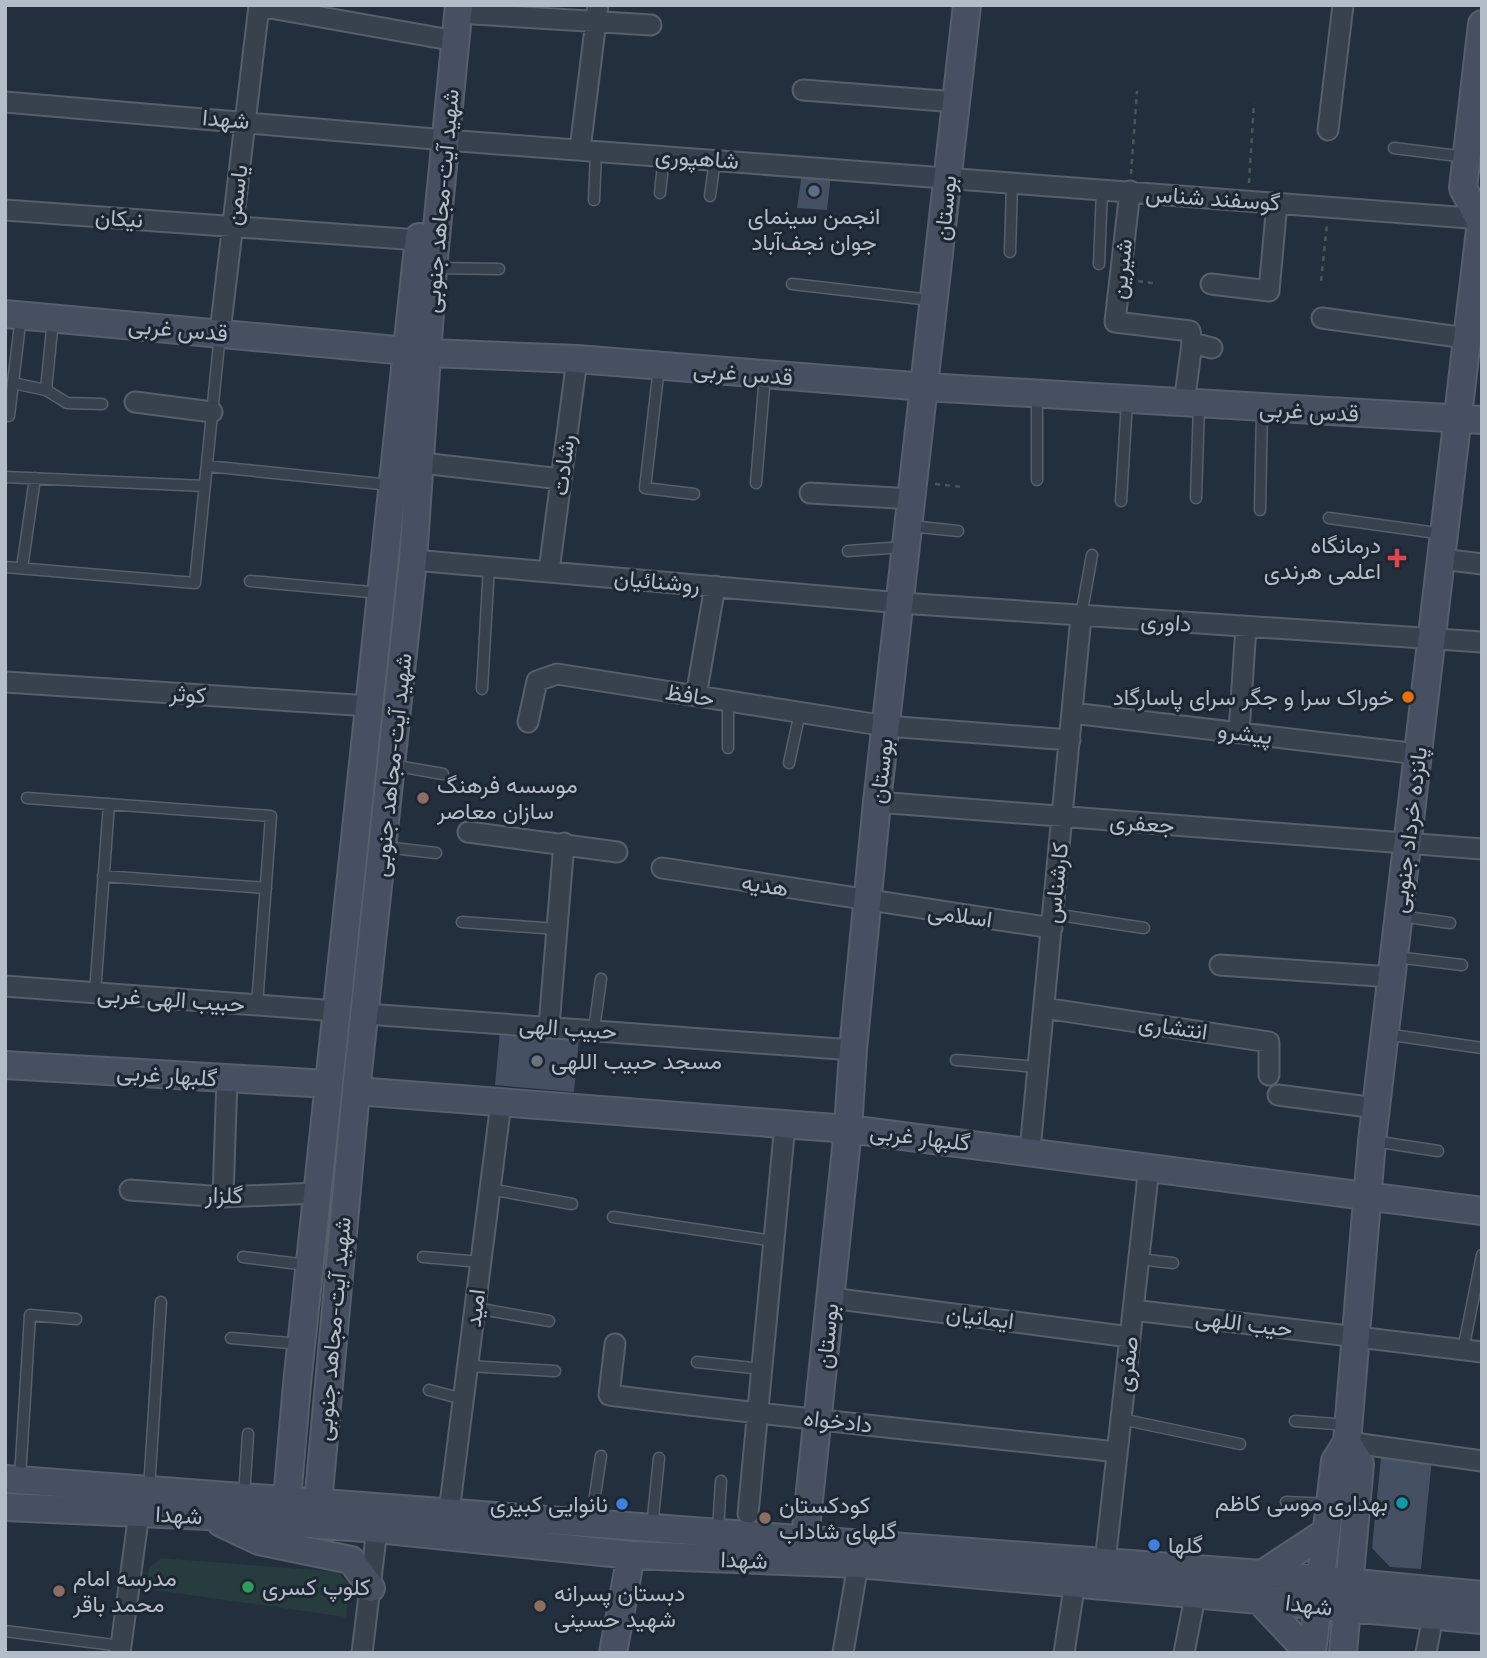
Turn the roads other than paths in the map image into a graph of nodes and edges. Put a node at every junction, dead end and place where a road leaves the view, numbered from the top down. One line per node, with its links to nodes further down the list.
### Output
1 (967, 5): 10 (street, بوستان)
2 (1343, 5): 12 (street)
3 (454, 8): 4 (street); 7 (street, شهید آیت-مجاهد جنوبی)
4 (597, 14): 6 (street); 15 (street)
5 (1482, 24): 17 (street)
6 (651, 25)
7 (448, 39): 11 (street, یاسمن); 13 (street, شهید آیت-مجاهد جنوبی)
8 (803, 90): 10 (street)
9 (5, 102): 11 (street, شهدا)
10 (956, 102): 19 (street, بوستان)
11 (245, 121): 13 (street, شهدا); 29 (street, یاسمن)
12 (1328, 130)
13 (438, 139): 15 (street, شاهپوری); 30 (street, شهید آیت-مجاهد جنوبی)
14 (1394, 148): 17 (lane)
15 (588, 150): 16 (street, شاهپوری); 25 (lane)
16 (664, 156): 18 (street, شاهپوری); 23 (lane)
17 (1467, 157): 28 (street)
18 (715, 159): 19 (street, شاهپوری); 24 (lane)
19 (948, 177): 20 (street, گوسفند شناس); 37 (street, بوستان)
20 (1012, 182): 21 (street, گوسفند شناس); 31 (lane)
21 (1102, 189): 22 (street, گوسفند شناس); 32 (lane)
22 (1130, 191): 26 (street, گوسفند شناس); 43 (street, شیرین)
23 (660, 193)
24 (710, 196)
25 (594, 200)
26 (1277, 203): 28 (street, گوسفند شناس); 36 (street)
27 (5, 210): 29 (street, نیکان)
28 (1481, 217): 42 (street, پانزده خرداد جنوبی)
29 (232, 225): 30 (street, نیکان); 41 (street, یاسمن)
30 (427, 240): 33 (street, شهید آیت-مجاهد جنوبی); 45 (street, شهید آیت-مجاهد جنوبی)
31 (1010, 252)
32 (1099, 264)
33 (433, 268): 34 (lane); 45 (street, شهید آیت-مجاهد جنوبی)
34 (499, 269)
35 (792, 284): 37 (lane)
36 (1211, 284)
37 (935, 300): 50 (street, بوستان)
38 (13, 315): 39 (street, قدس غربی); 49 (lane)
39 (53, 318): 41 (street, قدس غربی); 51 (lane)
40 (1322, 318): 42 (street)
41 (220, 332): 45 (street, قدس غربی); 58 (lane)
42 (1466, 338): 60 (street, پانزده خرداد جنوبی)
43 (1192, 343): 44 (street, شیرین); 56 (street)
44 (1212, 348)
45 (418, 352): 46 (street, قدس غربی); 61 (street, شهید آیت-مجاهد جنوبی); 68 (street, شهید آیت-مجاهد جنوبی)
46 (577, 359): 47 (street, قدس غربی); 65 (street, رشادت)
47 (659, 366): 48 (street, قدس غربی); 72 (lane)
48 (765, 374): 50 (street, قدس غربی); 67 (lane)
49 (13, 383): 51 (lane); 59 (lane)
50 (926, 387): 52 (street, قدس غربی); 70 (street, بوستان)
51 (47, 390): 55 (lane)
52 (1037, 395): 53 (street, قدس غربی); 66 (lane)
53 (1127, 400): 56 (street, قدس غربی); 74 (lane)
54 (135, 402): 58 (street)
55 (102, 404)
56 (1192, 405): 57 (street, قدس غربی); 73 (lane)
57 (1262, 409): 60 (street, قدس غربی); 75 (lane)
58 (212, 412): 62 (lane)
59 (9, 416)
60 (1470, 419): 79 (street, پانزده خرداد جنوبی)
61 (422, 463): 65 (street); 82 (street, شهید آیت-مجاهد جنوبی)
62 (207, 466): 68 (lane); 69 (lane)
63 (5, 477): 64 (lane)
64 (35, 478): 69 (lane); 86 (lane)
65 (561, 479): 87 (street, رشادت)
66 (1037, 480)
67 (756, 483)
68 (392, 485): 90 (street, شهید آیت-مجاهد جنوبی)
69 (205, 486): 86 (lane)
70 (914, 491): 71 (street); 78 (street, بوستان)
71 (810, 493)
72 (694, 494)
73 (1196, 498)
74 (1121, 501)
75 (1260, 510)
76 (1329, 518): 79 (lane)
77 (958, 531): 78 (lane)
78 (908, 537): 80 (lane); 91 (street, بوستان)
79 (1443, 547): 83 (street); 94 (street, پانزده خرداد جنوبی)
80 (848, 551)
81 (1092, 555): 92 (lane)
82 (413, 559): 84 (street, روشنائیان); 110 (street, شهید آیت-مجاهد جنوبی)
83 (1482, 564)
84 (489, 566): 87 (street, روشنائیان); 97 (lane)
85 (5, 567): 86 (lane)
86 (22, 568)
87 (549, 571): 89 (street, روشنائیان)
88 (250, 581): 90 (lane)
89 (715, 586): 91 (street, روشنائیان); 98 (street)
90 (381, 593): 100 (street, شهید آیت-مجاهد جنوبی)
91 (901, 603): 92 (street, داوری); 104 (street, بوستان)
92 (1081, 617): 93 (street, داوری); 102 (street, کارشناس)
93 (1246, 627): 94 (street, داوری); 105 (street)
94 (1433, 639): 95 (street, داوری); 108 (street, پانزده خرداد جنوبی)
95 (1482, 642)
96 (5, 682): 100 (street, کوثر)
97 (482, 690)
98 (696, 696): 99 (street, حافظ); 103 (street, حافظ)
99 (728, 701): 101 (street, حافظ); 107 (lane)
100 (370, 706): 141 (street, شهید آیت-مجاهد جنوبی)
101 (800, 712): 104 (street, حافظ); 109 (lane)
102 (1072, 713): 105 (street, پیشرو); 106 (street, کارشناس)
103 (528, 722)
104 (886, 726): 106 (street, حافظ); 113 (street, بوستان)
105 (1239, 732): 108 (street, پیشرو)
106 (1070, 740): 115 (street, کارشناس)
107 (729, 748)
108 (1418, 754): 117 (street, پانزده خرداد جنوبی)
109 (789, 764)
110 (390, 765): 111 (lane); 119 (street, شهید آیت-مجاهد جنوبی)
111 (443, 774)
112 (27, 798): 114 (lane)
113 (877, 803): 115 (street, جعفری); 126 (street, بوستان)
114 (109, 804): 124 (lane); 125 (lane)
115 (1063, 817): 117 (street, جعفری); 128 (street, کارشناس)
116 (468, 832): 118 (street)
117 (1406, 843): 120 (street, جعفری); 127 (street, پانزده خرداد جنوبی)
118 (564, 844): 121 (street); 132 (street)
119 (384, 847): 122 (lane); 142 (street, شهید آیت-مجاهد جنوبی)
120 (1482, 849)
121 (617, 852)
122 (436, 853)
123 (663, 868): 126 (street, هدیه)
124 (103, 876): 125 (lane); 138 (lane)
125 (266, 888): 139 (lane)
126 (867, 902): 128 (street, اسلامی); 147 (street, بوستان)
127 (1399, 916): 130 (lane); 135 (street, پانزده خرداد جنوبی)
128 (1052, 921): 131 (lane); 140 (street, کارشناس)
129 (462, 922): 132 (lane)
130 (1450, 923)
131 (1144, 928)
132 (557, 929): 143 (street)
133 (1220, 965): 135 (street)
134 (1462, 965): 135 (lane)
135 (1393, 967): 145 (street, پانزده خرداد جنوبی)
136 (601, 979): 144 (lane)
137 (5, 986): 138 (street, حبیب الهی غربی)
138 (94, 993): 139 (street, حبیب الهی غربی)
139 (257, 1005): 141 (street, حبیب الهی غربی)
140 (1044, 1008): 150 (street, کارشناس); 151 (street, انتشاری)
141 (337, 1011): 153 (street, شهید آیت-مجاهد جنوبی)
142 (367, 1014): 143 (street, حبیب الهی); 154 (street, شهید آیت-مجاهد جنوبی)
143 (549, 1026): 144 (street, حبیب الهی)
144 (594, 1029): 147 (street, حبیب الهی)
145 (1385, 1034): 146 (lane); 157 (street, پانزده خرداد جنوبی)
146 (1482, 1048)
147 (853, 1050): 159 (street, بوستان)
148 (956, 1060): 150 (lane)
149 (5, 1065): 152 (street, گلبهار غربی)
150 (1038, 1067): 161 (street, کارشناس)
151 (1269, 1075)
152 (227, 1079): 153 (street, گلبهار غربی); 167 (street)
153 (328, 1084): 166 (street, شهید آیت-مجاهد جنوبی)
154 (356, 1091): 156 (street, گلبهار غربی); 199 (street, شهید آیت-مجاهد جنوبی)
155 (1278, 1095): 157 (street)
156 (501, 1103): 158 (street, گلبهار غربی); 164 (street, امید)
157 (1376, 1108): 160 (street, پانزده خرداد جنوبی)
158 (785, 1124): 159 (street, گلبهار غربی); 172 (street)
159 (848, 1129): 161 (street, گلبهار غربی); 180 (street, بوستان)
160 (1372, 1141): 162 (lane); 168 (street, پانزده خرداد جنوبی)
161 (1030, 1150): 163 (street, گلبهار غربی)
162 (1438, 1151)
163 (1149, 1167): 168 (street, گلبهار غربی); 176 (street, صفری)
164 (490, 1189): 169 (lane); 177 (street, امید)
165 (130, 1190): 167 (street, گلزار)
166 (318, 1194): 167 (street, گلزار); 179 (street, شهید آیت-مجاهد جنوبی)
167 (223, 1197)
168 (1367, 1197): 170 (street, گلبهار غربی); 187 (street, پانزده خرداد جنوبی)
169 (572, 1204)
170 (1482, 1211)
171 (612, 1217): 172 (lane)
172 (774, 1241): 194 (street)
173 (1482, 1255): 191 (lane)
174 (243, 1257): 179 (lane)
175 (423, 1257): 177 (lane)
176 (1139, 1259): 178 (lane); 183 (street, صفری)
177 (481, 1262): 182 (street, امید)
178 (1173, 1263)
179 (311, 1265): 189 (street, شهید آیت-مجاهد جنوبی)
180 (831, 1298): 186 (street, ایمانیان); 201 (street, بوستان)
181 (161, 1303): 214 (lane)
182 (475, 1308): 185 (lane); 193 (street, امید)
183 (1133, 1310): 186 (street, صفری); 187 (street, حیب اللهی)
184 (76, 1319): 211 (lane)
185 (550, 1321)
186 (1130, 1337): 202 (street, صفری)
187 (1356, 1337): 191 (street, حیب اللهی); 205 (street, پانزده خرداد جنوبی)
188 (231, 1338): 189 (lane)
189 (301, 1344): 198 (street, شهید آیت-مجاهد جنوبی)
190 (615, 1344): 200 (street, دادخواه)
191 (1472, 1351)
192 (697, 1362): 194 (lane)
193 (468, 1366): 195 (lane); 197 (street, امید)
194 (762, 1369): 200 (street)
195 (555, 1371)
196 (429, 1390): 197 (lane)
197 (463, 1399): 219 (street, امید)
198 (295, 1400): 199 (street); 218 (street, شهید آیت-مجاهد جنوبی)
199 (326, 1403): 220 (street, شهید آیت-مجاهد جنوبی)
200 (759, 1414): 201 (street, دادخواه); 221 (street)
201 (818, 1418): 207 (street, دادخواه); 228 (street, بوستان)
202 (1120, 1419): 206 (lane); 207 (street, صفری)
203 (1295, 1421): 205 (lane)
204 (248, 1434): 213 (lane)
205 (1347, 1434): 210 (street); 216 (street); 233 (street)
206 (1240, 1444)
207 (1116, 1452): 230 (street, صفری)
208 (601, 1456): 223 (lane)
209 (659, 1458): 224 (lane)
210 (1482, 1461)
211 (13, 1480): 214 (street, شهدا)
212 (721, 1481): 226 (lane)
213 (244, 1497): 214 (street, شهدا); 218 (street, شهدا)
214 (144, 1501): 217 (street, شهدا); 222 (street, شهدا); 243 (street)
215 (1286, 1502): 216 (lane)
216 (1330, 1504): 227 (street)
217 (5, 1507)
218 (286, 1511): 220 (street, شهدا); 222 (street, شهدا)
219 (449, 1512): 220 (street, شهدا); 223 (street, شهدا)
220 (317, 1513): 225 (street, شهدا)
221 (748, 1514)
222 (207, 1516): 235 (street)
223 (591, 1522): 224 (street, شهدا)
224 (644, 1526): 226 (street, شهدا); 229 (street)
225 (377, 1529): 229 (street, شهدا); 235 (street)
226 (718, 1532): 228 (street, شهدا)
227 (1326, 1532): 234 (street); 237 (street)
228 (805, 1538): 230 (street, شهدا)
229 (631, 1555): 231 (street, شهدا); 245 (street)
230 (1105, 1562): 234 (street, شهدا)
231 (858, 1564): 232 (street, شهدا); 246 (street)
232 (1075, 1582): 236 (street, شهدا); 247 (street)
233 (1350, 1583): 237 (street, شهدا); 238 (street, شهدا); 239 (street)
234 (1260, 1586): 236 (street, شهدا); 237 (street, شهدا); 249 (street)
235 (371, 1588): 244 (street)
236 (1196, 1592): 248 (street)
237 (1319, 1593): 239 (street, شهدا); 249 (street)
238 (1482, 1595)
239 (1348, 1609): 240 (street, شهدا); 250 (street)
240 (1433, 1616): 241 (street, شهدا); 251 (street)
241 (1482, 1620)
242 (5, 1631): 243 (lane)
243 (120, 1649)
244 (362, 1653)
245 (613, 1653)
246 (843, 1653)
247 (1064, 1653)
248 (1184, 1653)
249 (1311, 1653)
250 (1343, 1653)
251 (1426, 1653)

